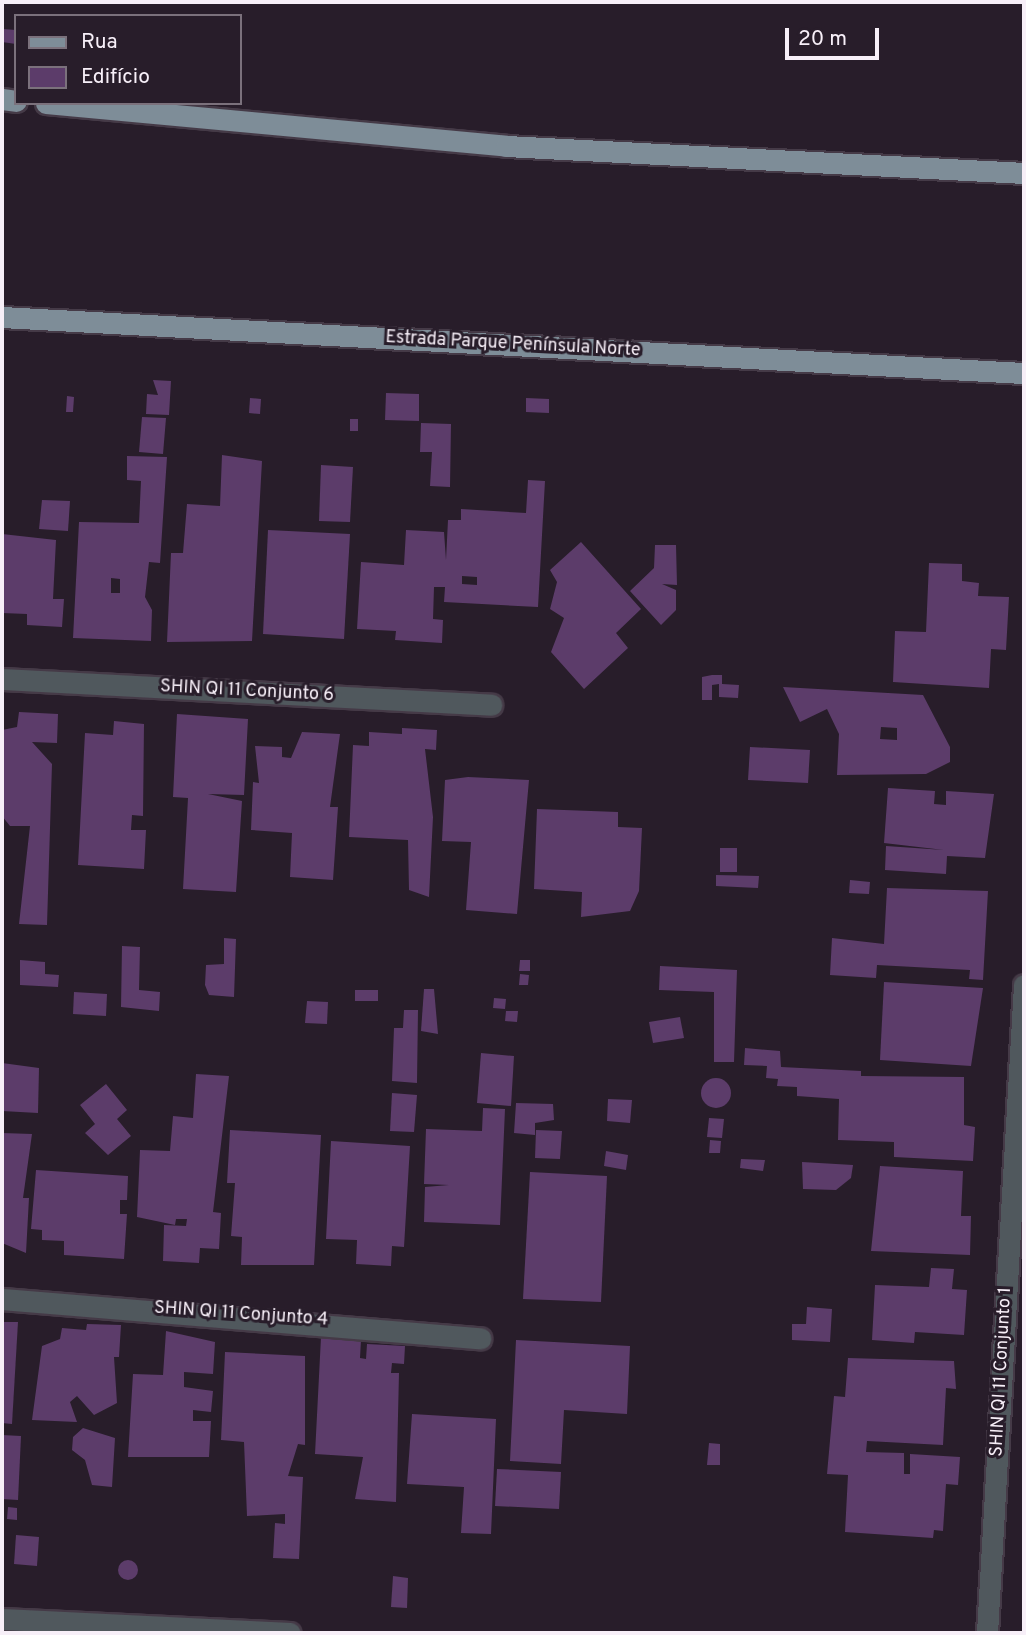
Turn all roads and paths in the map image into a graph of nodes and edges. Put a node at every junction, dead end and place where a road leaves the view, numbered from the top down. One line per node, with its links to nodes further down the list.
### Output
1 (67, 105): 2 (main road)
2 (1024, 173)
3 (2, 317): 4 (main road, Estrada Parque Península Norte)
4 (1024, 373)
5 (2, 680): 6 (street, SHIN QI 11 Conjunto 6)
6 (491, 705)
7 (1024, 985): 12 (street, SHIN QI 11 Conjunto 1)
8 (2, 1299): 9 (street, SHIN QI 11 Conjunto 4)
9 (480, 1338)
10 (2, 1619): 11 (street)
11 (289, 1633)
12 (987, 1633)

